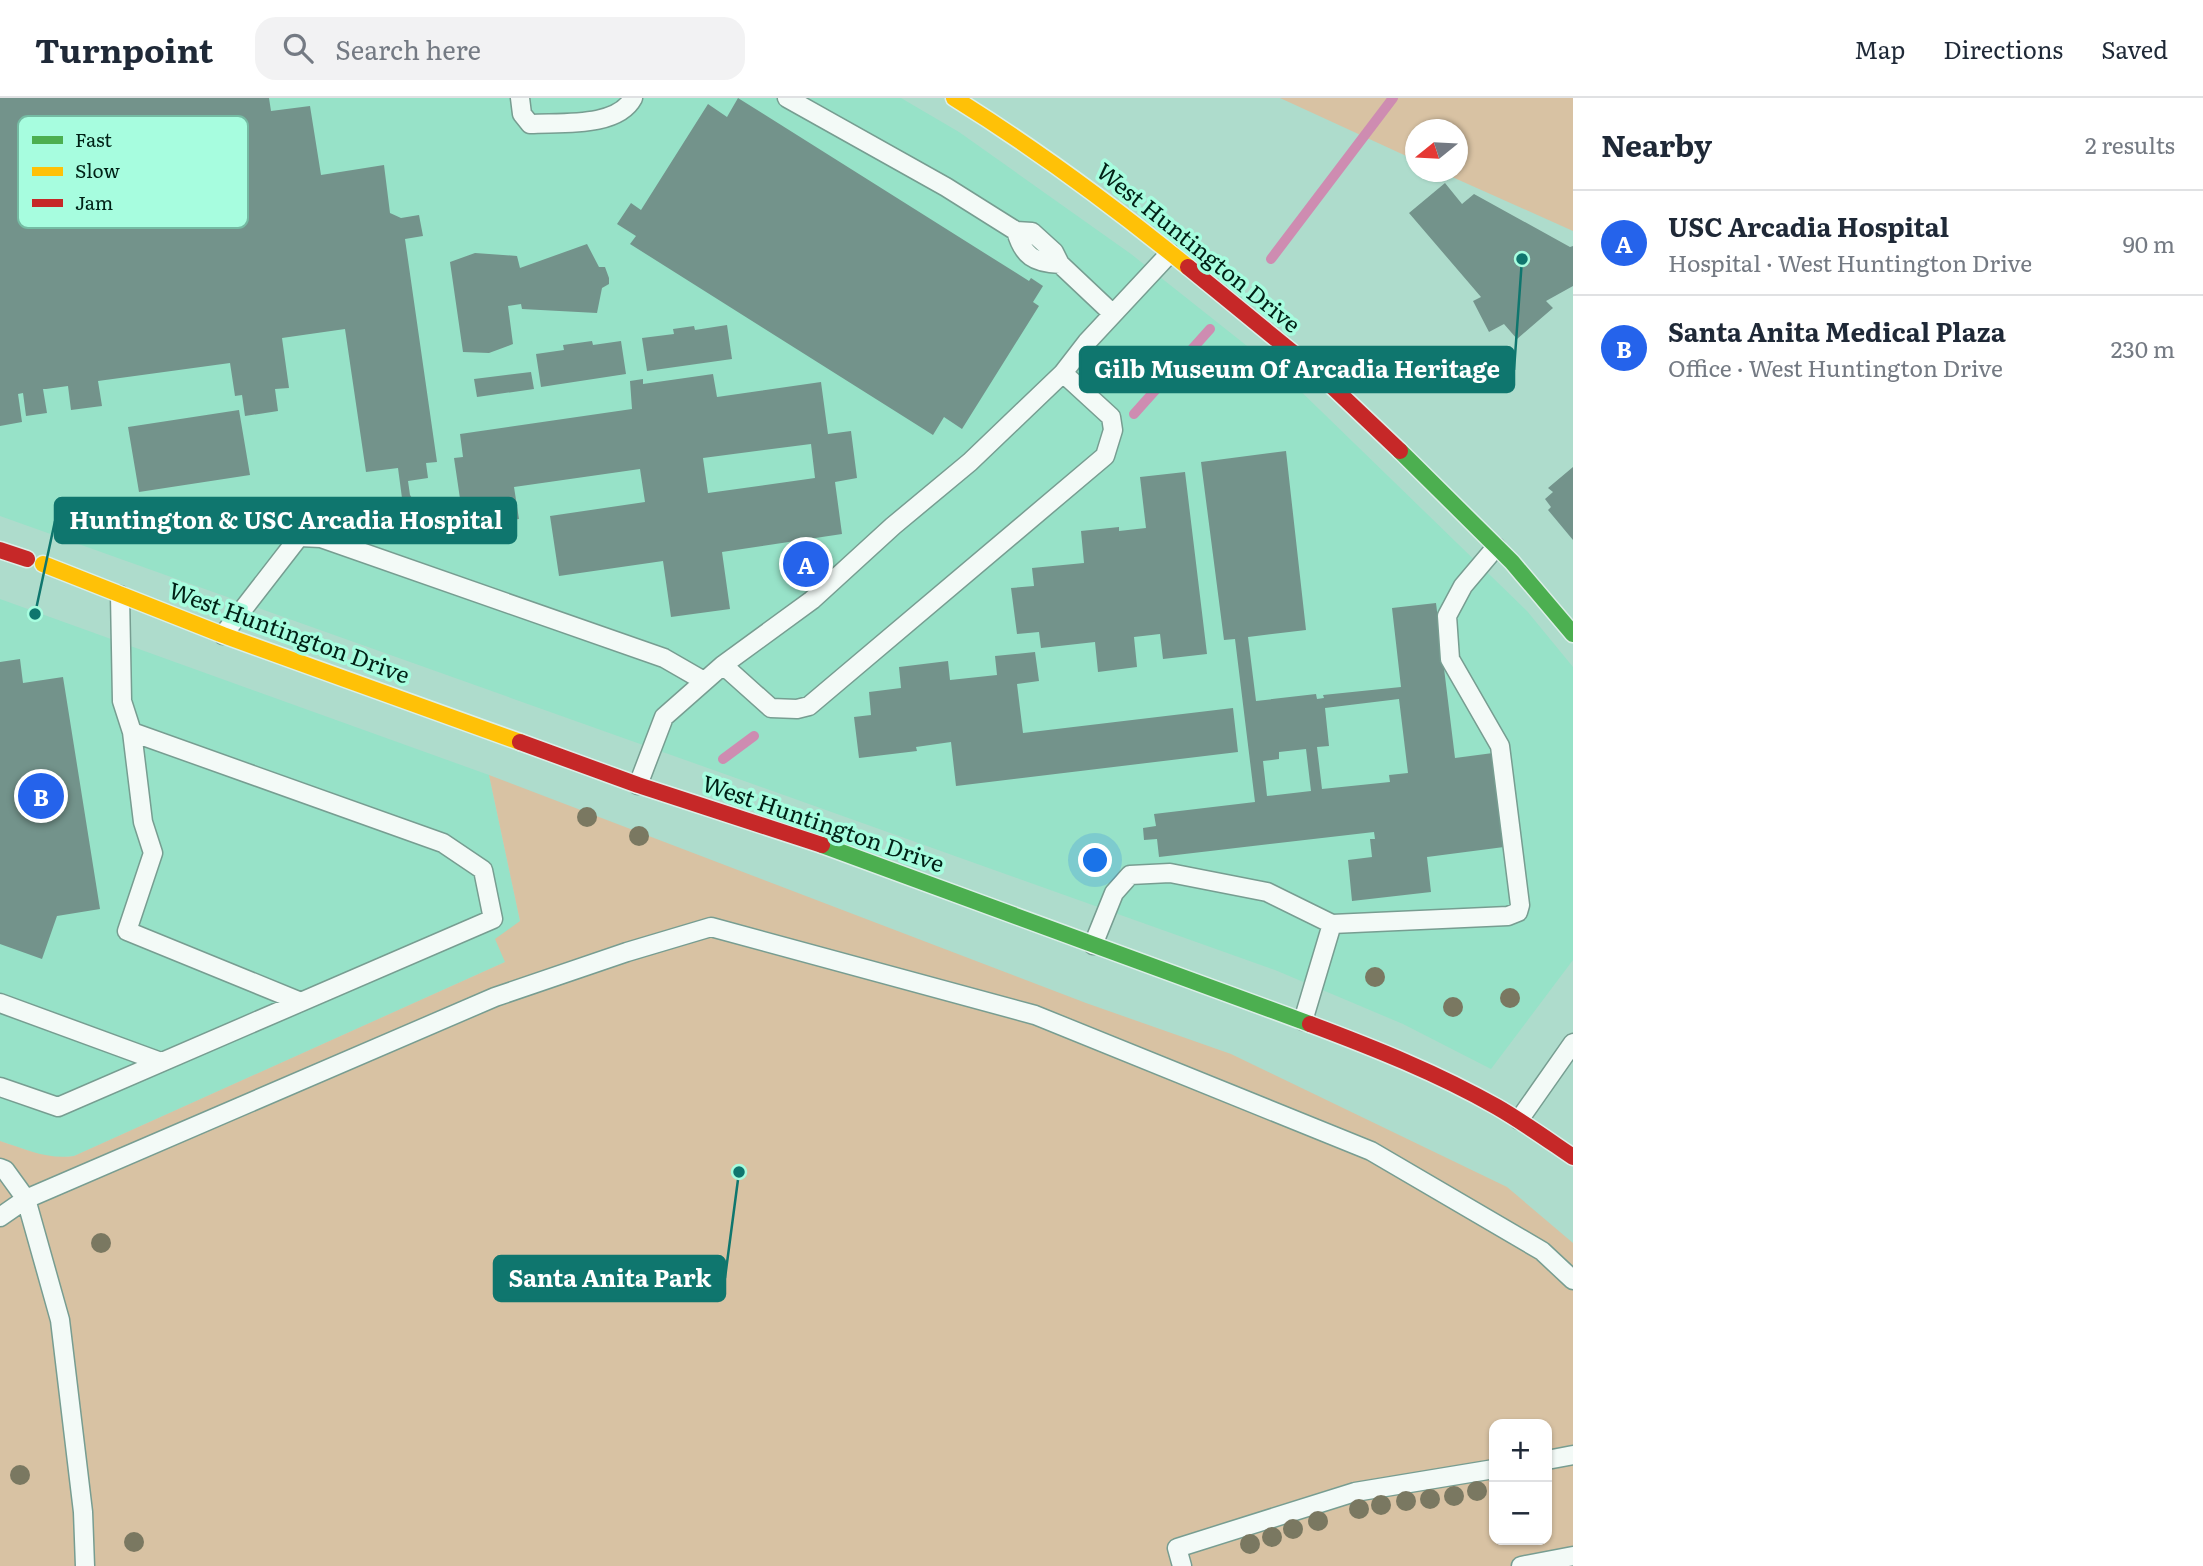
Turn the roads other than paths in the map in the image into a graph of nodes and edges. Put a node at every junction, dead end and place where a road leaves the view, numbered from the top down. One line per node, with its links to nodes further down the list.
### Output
1 (520, 98): 2 (lane)
2 (633, 98)
3 (787, 98): 6 (lane)
4 (954, 98): 5 (main road, West Huntington Drive)
5 (1170, 253): 6 (lane); 8 (main road, West Huntington Drive)
6 (1113, 314): 7 (lane)
7 (1063, 373): 13 (lane); 13 (lane)
8 (1496, 547): 11 (main road, West Huntington Drive); 17 (lane)
9 (0, 550): 10 (main road, West Huntington Drive)
10 (120, 595): 12 (main road, West Huntington Drive); 15 (lane)
11 (1573, 634)
12 (223, 635): 14 (lane); 16 (main road, West Huntington Drive)
13 (723, 665): 14 (lane)
14 (704, 681): 16 (lane)
15 (132, 732): 19 (lane); 19 (lane)
16 (638, 785): 18 (main road, West Huntington Drive)
17 (1332, 924): 18 (lane); 21 (lane)
18 (1093, 945): 21 (main road, West Huntington Drive)
19 (301, 1002): 23 (lane)
20 (0, 1003): 23 (lane)
21 (1303, 1021): 25 (main road, West Huntington Drive)
22 (1573, 1043): 25 (lane)
23 (161, 1062): 24 (lane)
24 (0, 1087)
25 (1519, 1121): 26 (main road, West Huntington Drive)
26 (1573, 1157)
27 (0, 1168): 28 (lane)
28 (26, 1199): 29 (lane); 30 (lane); 35 (lane)
29 (0, 1217)
30 (1573, 1280)
31 (1573, 1455): 32 (lane)
32 (1552, 1459)
33 (1489, 1469): 36 (lane)
34 (1573, 1556): 37 (lane)
35 (85, 1566)
36 (1182, 1566)
37 (1521, 1566)

